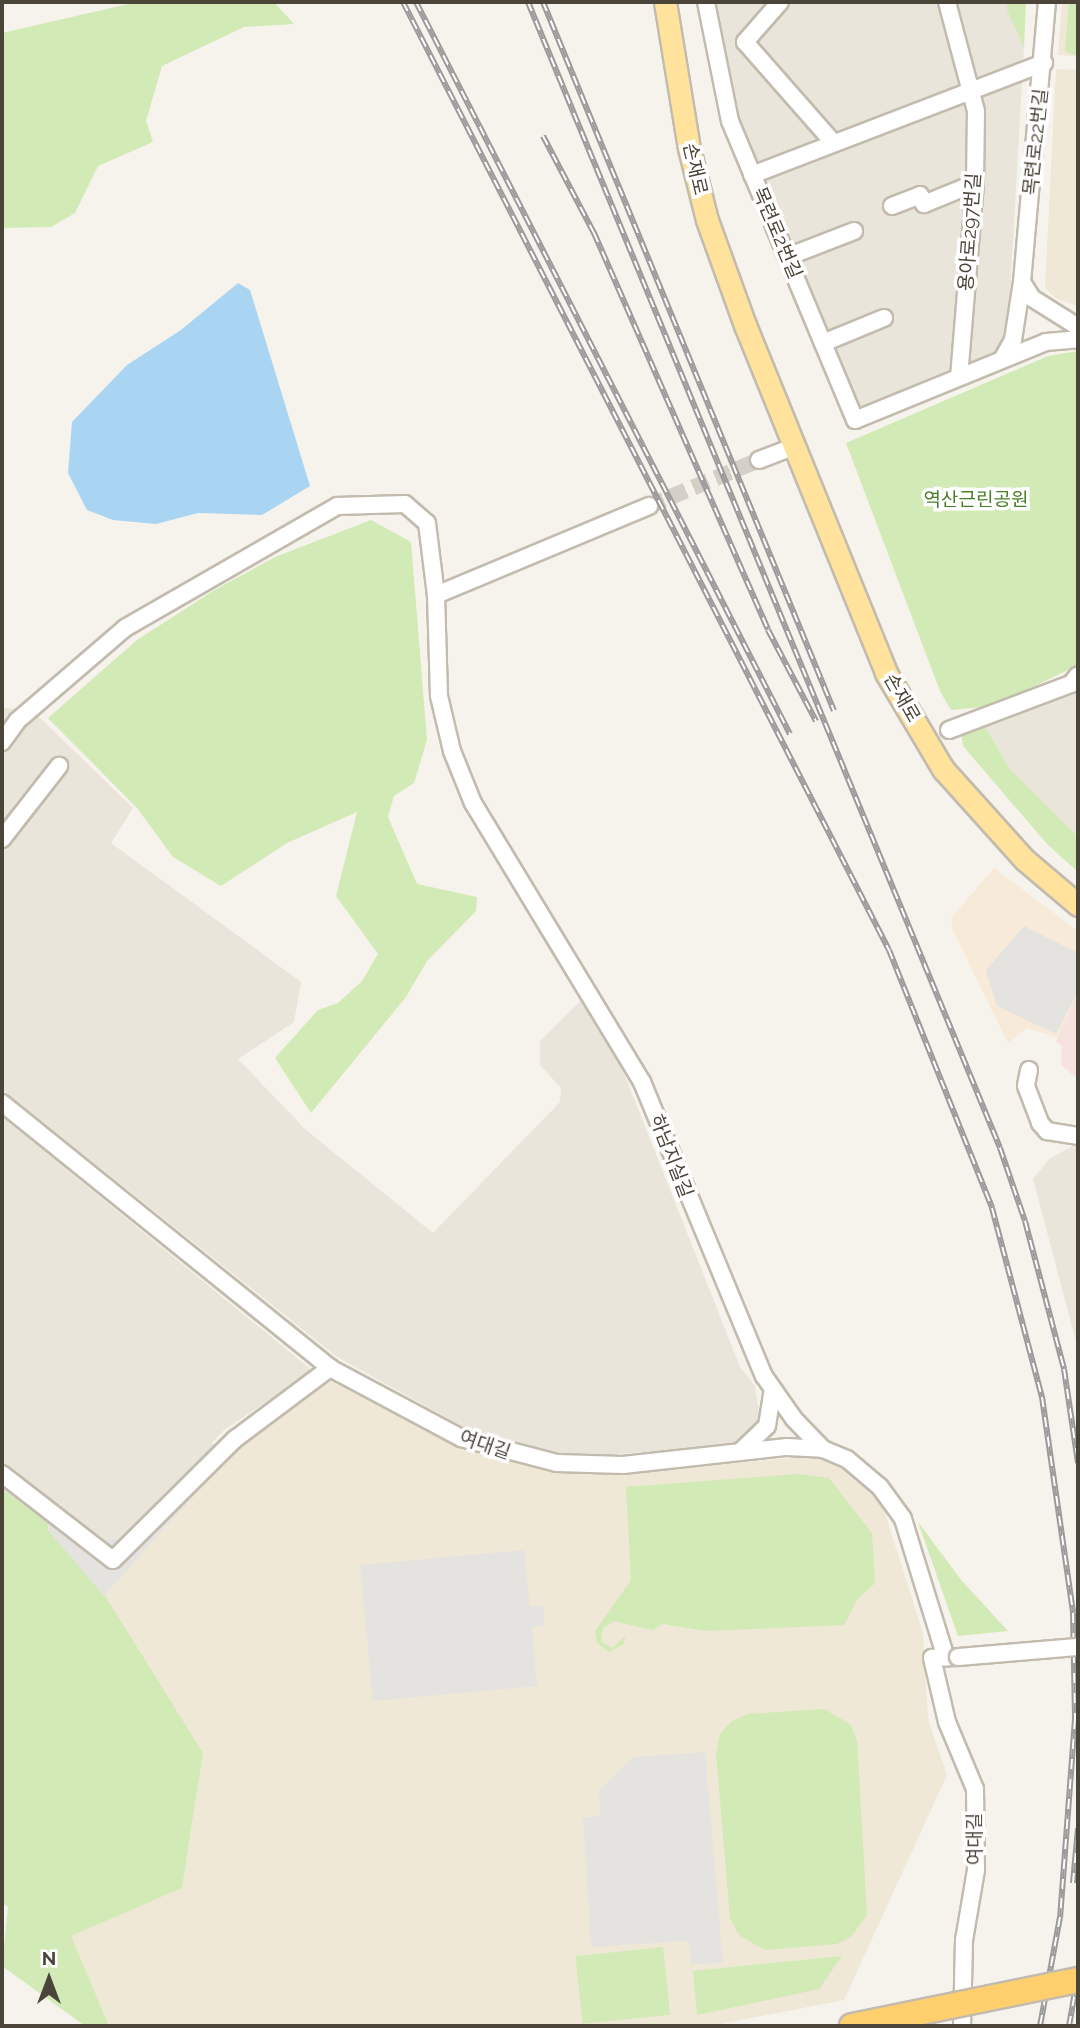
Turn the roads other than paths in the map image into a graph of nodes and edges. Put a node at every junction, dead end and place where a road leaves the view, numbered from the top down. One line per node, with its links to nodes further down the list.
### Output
1 (665, 2): 26 (main road, 손재로)
2 (706, 2): 6 (street, 목련로2번길)
3 (780, 2): 7 (street)
4 (947, 2): 9 (street)
5 (1047, 2): 8 (street, 목련로22번길)
6 (712, 41): 7 (street); 11 (street, 목련로2번길)
7 (745, 43): 10 (street)
8 (1044, 63): 9 (street); 16 (street, 목련로22번길)
9 (970, 89): 10 (street); 12 (street, 용아로297번길)
10 (833, 142): 11 (street)
11 (752, 175): 15 (street, 목련로2번길)
12 (975, 183): 13 (street); 25 (street, 용아로297번길)
13 (892, 206)
14 (854, 231): 15 (street)
15 (787, 257): 22 (street, 목련로2번길)
16 (1023, 282): 17 (street); 19 (street, 목련로22번길)
17 (1047, 309): 19 (street); 20 (street); 23 (street)
18 (884, 318): 22 (street)
19 (1015, 323): 23 (street); 24 (street, 목련로22번길)
20 (1078, 327)
21 (1078, 339): 23 (street)
22 (823, 343): 25 (street, 목련로2번길)
23 (1043, 343): 24 (street)
24 (1003, 358): 25 (street)
25 (959, 376)
26 (793, 447): 27 (street); 35 (main road, 손재로)
27 (759, 460)
28 (649, 506): 29 (street)
29 (436, 595): 32 (street, 하남지실길); 40 (street, 하남지실길)
30 (1078, 675): 31 (street)
31 (949, 730)
32 (2, 742)
33 (59, 766): 34 (street)
34 (2, 839)
35 (1078, 905)
36 (1029, 1070): 38 (street)
37 (2, 1102): 39 (street, 여대길)
38 (1078, 1136)
39 (330, 1368): 42 (street, 여대길); 43 (street)
40 (773, 1390): 41 (street, 하남지실길); 42 (street)
41 (823, 1449): 42 (street, 여대길); 45 (street, 여대길)
42 (740, 1452)
43 (2, 1474)
44 (1078, 1647): 45 (street, bridge)
45 (945, 1657): 48 (street, 여대길)
46 (1078, 1980): 47 (highway, bridge)
47 (852, 2026)
48 (962, 2026)

